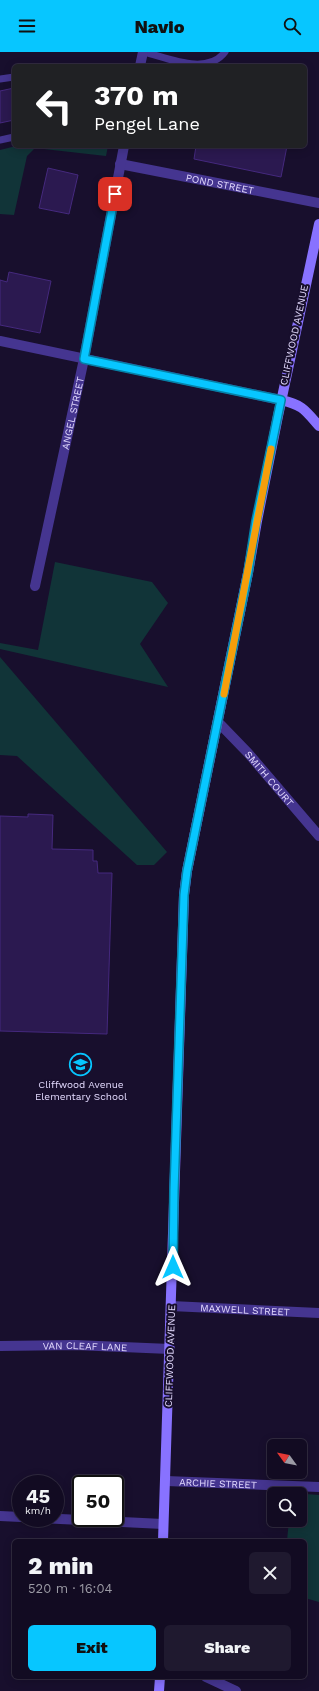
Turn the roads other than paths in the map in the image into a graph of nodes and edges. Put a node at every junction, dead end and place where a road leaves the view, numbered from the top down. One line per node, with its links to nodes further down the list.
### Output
1 (144, 52): 2 (lane); 3 (street)
2 (225, 52)
3 (141, 64)
4 (12, 77): 5 (lane)
5 (0, 80)
6 (12, 137): 7 (lane)
7 (0, 140)
8 (124, 148): 9 (street, ANGEL STREET)
9 (120, 164): 10 (street, POND STREET); 13 (street, ANGEL STREET)
10 (319, 203)
11 (319, 224): 14 (main road, CLIFFWOOD AVENUE)
12 (0, 342): 13 (street)
13 (84, 359): 14 (street); 16 (street, ANGEL STREET)
14 (281, 400): 15 (main road); 17 (main road, CLIFFWOOD AVENUE)
15 (319, 426)
16 (35, 586)
17 (218, 722): 18 (street, SMITH COURT); 19 (main road, CLIFFWOOD AVENUE)
18 (319, 836)
19 (171, 1306): 20 (street, MAXWELL STREET); 22 (main road, CLIFFWOOD AVENUE)
20 (319, 1313)
21 (0, 1346): 22 (street, VAN CLEAF LANE)
22 (170, 1349): 23 (main road, CLIFFWOOD AVENUE)
23 (166, 1480): 24 (street, ARCHIE STREET); 28 (main road, CLIFFWOOD AVENUE)
24 (319, 1487)
25 (0, 1516): 26 (street)
26 (12, 1517)
27 (64, 1519): 28 (street)
28 (164, 1524): 29 (main road, CLIFFWOOD AVENUE)
29 (163, 1539)
30 (160, 1679): 32 (main road)
31 (210, 1679): 33 (street)
32 (159, 1691)
33 (236, 1691)

